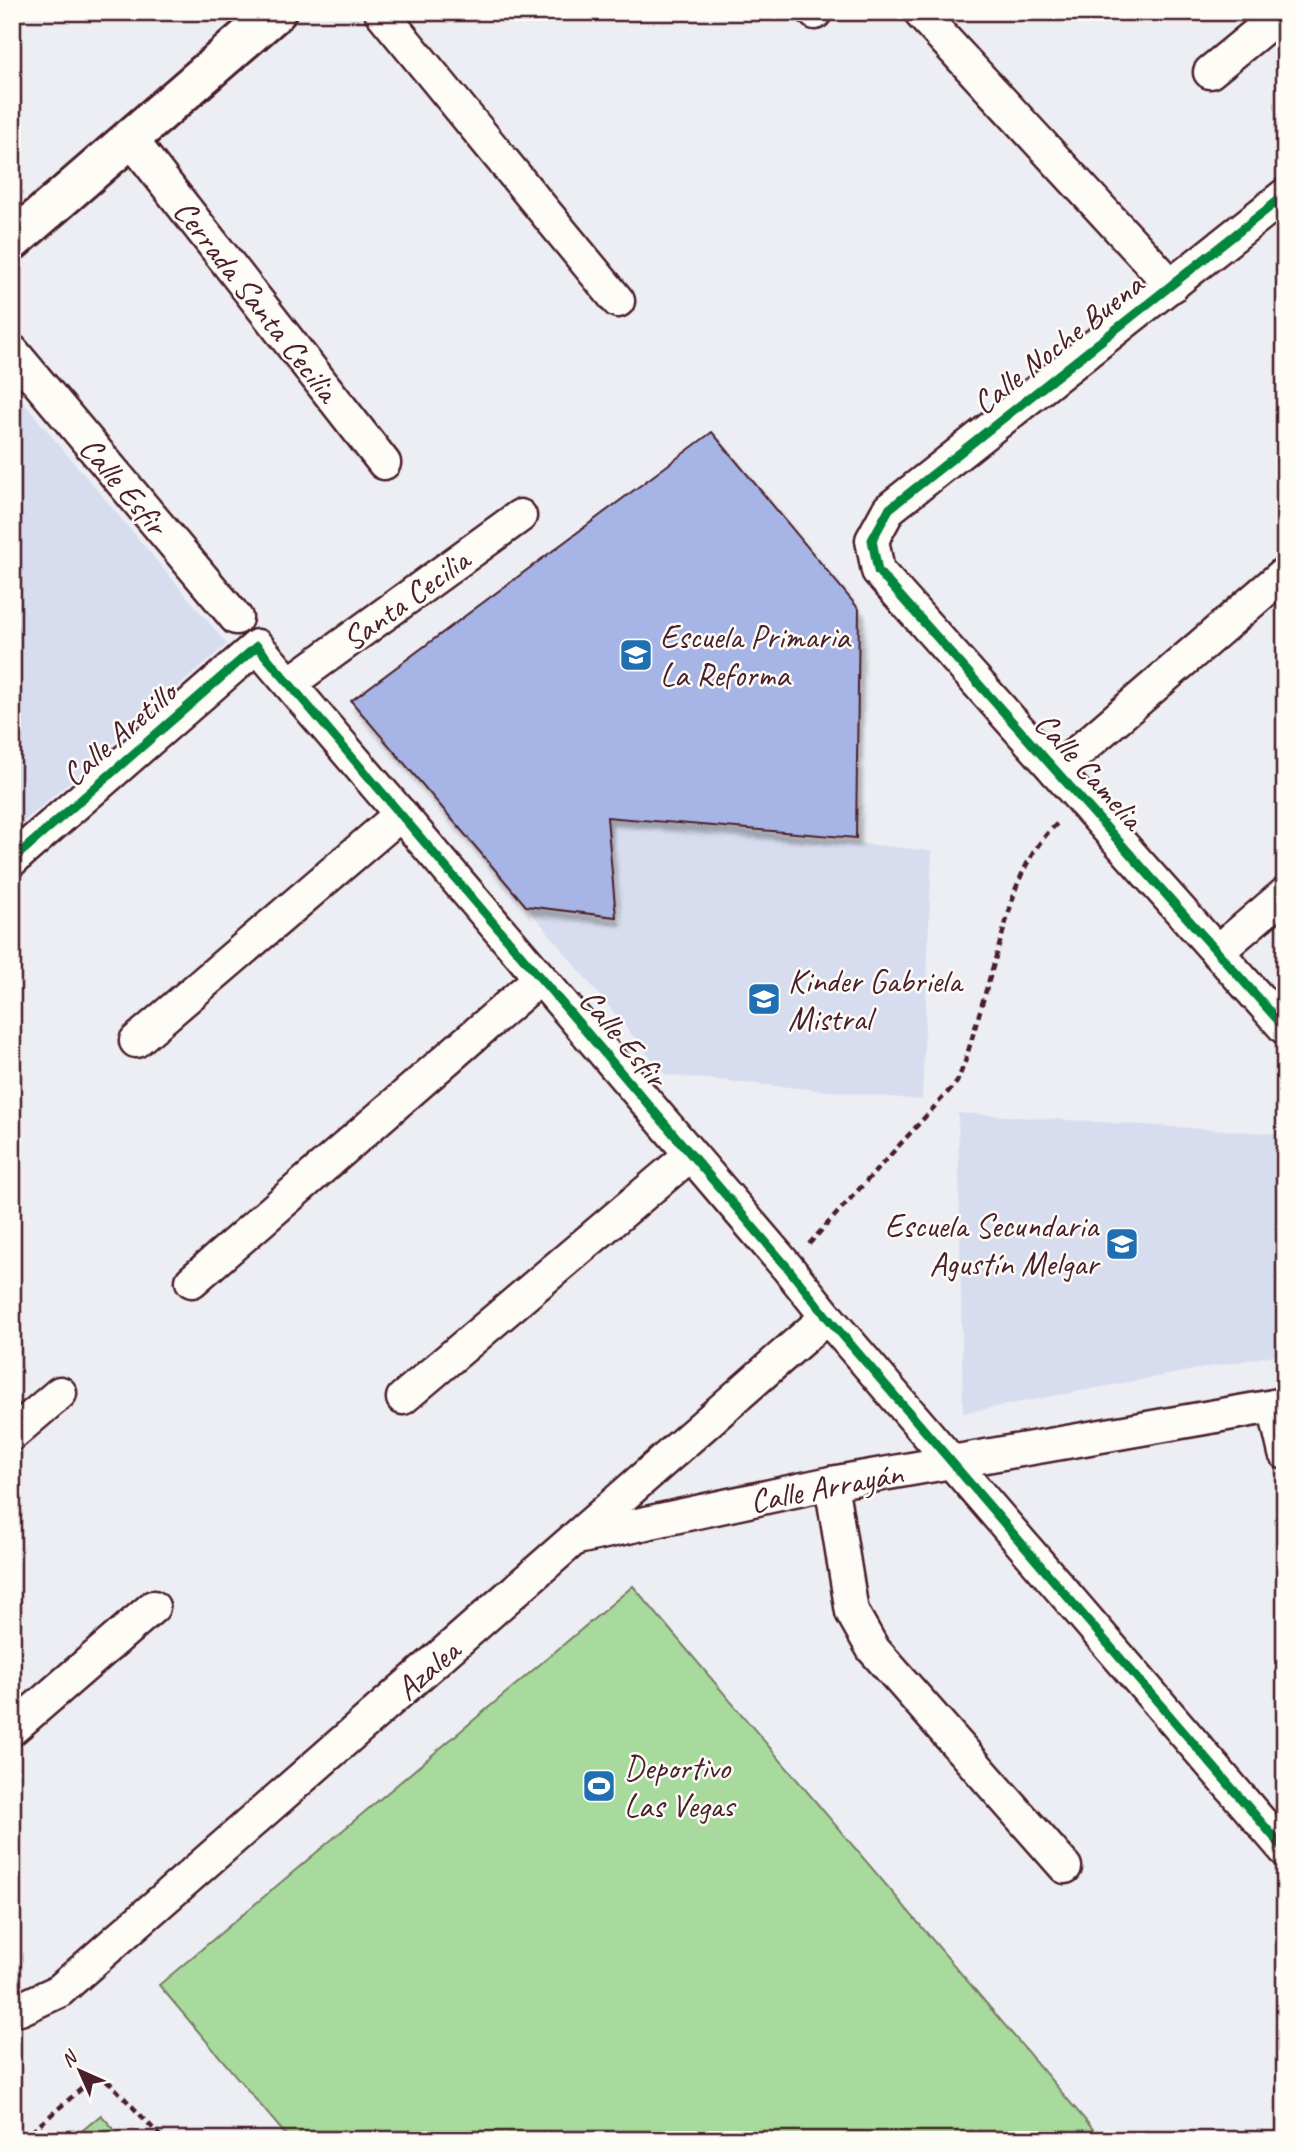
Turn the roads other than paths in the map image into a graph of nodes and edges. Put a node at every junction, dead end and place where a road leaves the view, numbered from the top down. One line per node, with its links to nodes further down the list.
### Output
1 (276, 12): 6 (main road)
2 (381, 12): 10 (street)
3 (1283, 12): 5 (street)
4 (923, 16): 9 (street)
5 (1210, 72)
6 (130, 138): 8 (main road); 12 (street, Cerrada Santa Cecilia)
7 (1285, 195): 9 (street, Calle Noche Buena)
8 (12, 241)
9 (1172, 286): 14 (street, Calle Noche Buena)
10 (618, 301)
11 (12, 351): 16 (street, Calle Esfir)
12 (384, 463)
13 (520, 516): 18 (street, Santa Cecilia)
14 (872, 540): 19 (street, Calle Camelia)
15 (1285, 573): 19 (street)
16 (236, 618)
17 (257, 646): 18 (street, Calle Esfir); 21 (street, Calle Aretillo)
18 (290, 682): 20 (street, Calle Esfir)
19 (1056, 771): 23 (street, Calle Camelia)
20 (401, 814): 24 (street, Calle Esfir); 26 (street)
21 (12, 860)
22 (1285, 894): 23 (street)
23 (1217, 952): 25 (street, Calle Camelia)
24 (540, 978): 27 (street, Calle Esfir); 28 (street)
25 (1285, 1028)
26 (136, 1041)
27 (690, 1155): 29 (street, Calle Esfir); 31 (street)
28 (192, 1281)
29 (827, 1317): 35 (street, Calle Esfir); 37 (street, Azalea)
30 (60, 1393): 33 (street)
31 (403, 1398)
32 (1280, 1405): 34 (street); 35 (street, Calle Arrayán)
33 (12, 1434)
34 (1285, 1453)
35 (951, 1461): 36 (street, Calle Arrayán); 40 (street, Calle Esfir)
36 (831, 1483): 37 (street, Calle Arrayán); 41 (street)
37 (575, 1539): 42 (street, Azalea)
38 (153, 1607): 39 (street)
39 (12, 1729)
40 (1285, 1850)
41 (1065, 1867)
42 (16, 2008)

